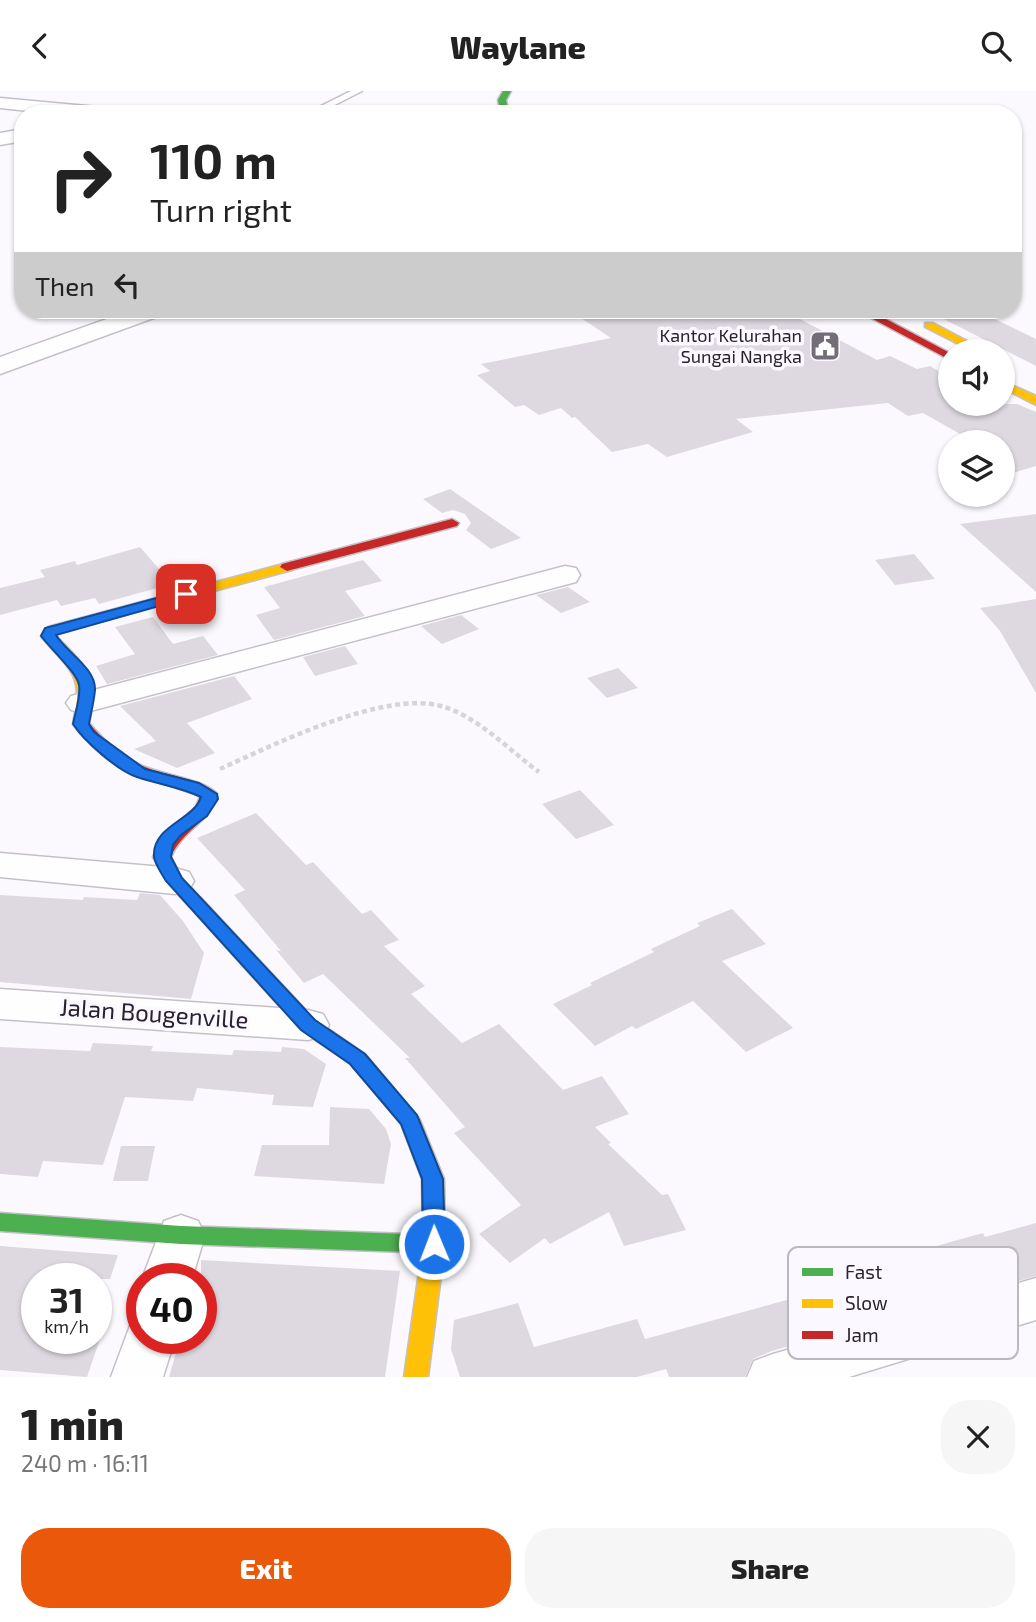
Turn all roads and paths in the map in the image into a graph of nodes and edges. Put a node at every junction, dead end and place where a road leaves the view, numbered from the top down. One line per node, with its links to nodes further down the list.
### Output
1 (358, 91): 2 (lane)
2 (328, 105)
3 (129, 319): 8 (street)
4 (878, 319): 7 (main road)
5 (917, 319): 6 (main road)
6 (957, 339)
7 (938, 350)
8 (0, 366)
9 (1015, 390): 10 (main road)
10 (1036, 401)
11 (453, 523): 13 (main road)
12 (565, 575): 13 (street)
13 (83, 703): 15 (main road)
14 (539, 772): 15 (path)
15 (194, 787): 17 (main road)
16 (0, 865): 17 (street)
17 (175, 881): 19 (main road)
18 (0, 1004): 19 (street, Jalan Bougenville)
19 (308, 1025): 21 (main road)
20 (0, 1222): 22 (main road)
21 (434, 1244): 22 (main road); 28 (main road)
22 (174, 1257)
23 (1036, 1299): 24 (street)
24 (1018, 1304)
25 (144, 1354): 27 (street)
26 (834, 1359): 29 (street)
27 (136, 1377)
28 (416, 1377)
29 (773, 1377)

